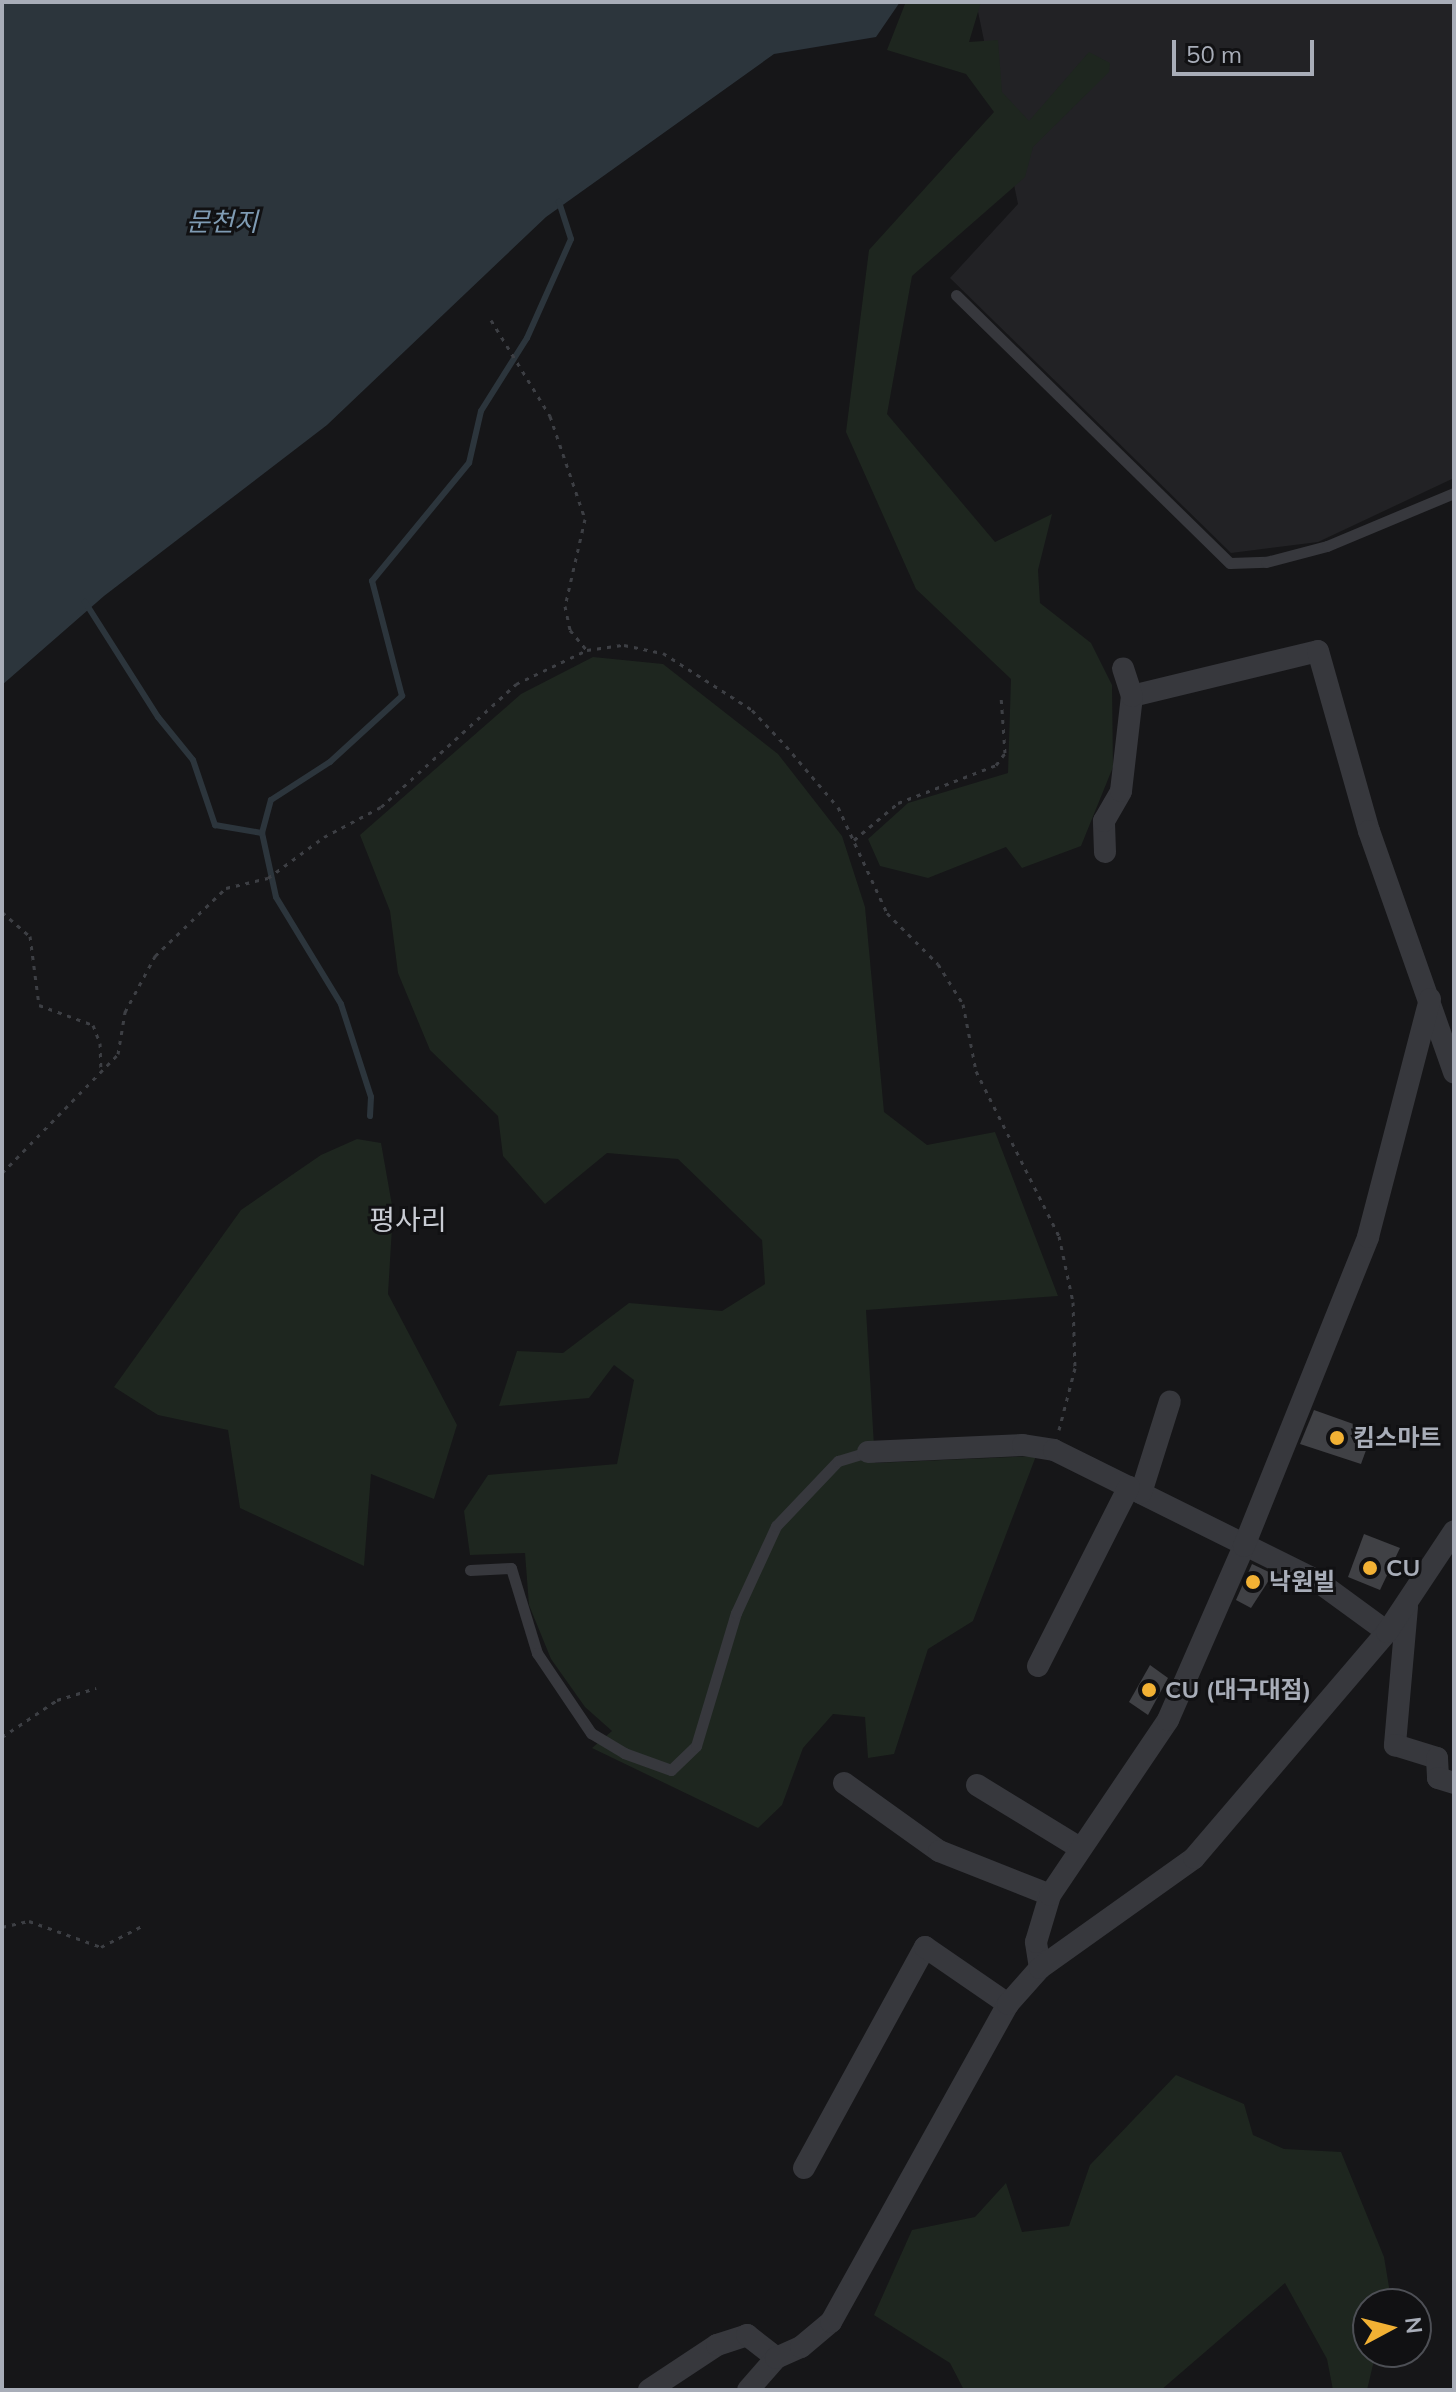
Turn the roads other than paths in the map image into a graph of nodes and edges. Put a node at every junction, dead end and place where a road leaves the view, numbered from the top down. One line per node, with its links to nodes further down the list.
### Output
1 (956, 295): 2 (lane)
2 (1454, 493)
3 (1123, 668): 4 (street)
4 (1132, 696): 5 (street); 6 (street)
5 (1105, 852)
6 (1430, 999): 7 (street); 12 (street)
7 (1454, 1072)
8 (1170, 1401): 10 (street)
9 (868, 1452): 10 (street); 13 (lane)
10 (1135, 1490): 12 (street); 16 (street)
11 (1454, 1531): 14 (street)
12 (1244, 1546): 15 (street); 20 (street)
13 (470, 1570)
14 (1407, 1602): 15 (street); 18 (street)
15 (1387, 1632): 22 (street)
16 (1038, 1666)
17 (844, 1783): 21 (street)
18 (1454, 1783)
19 (977, 1785): 20 (street)
20 (1078, 1847): 21 (street)
21 (1050, 1895): 22 (street)
22 (1040, 1968): 23 (street)
23 (1008, 2004): 24 (street); 25 (street)
24 (804, 2168)
25 (776, 2358): 26 (street); 27 (street)
26 (649, 2390)
27 (748, 2390)

